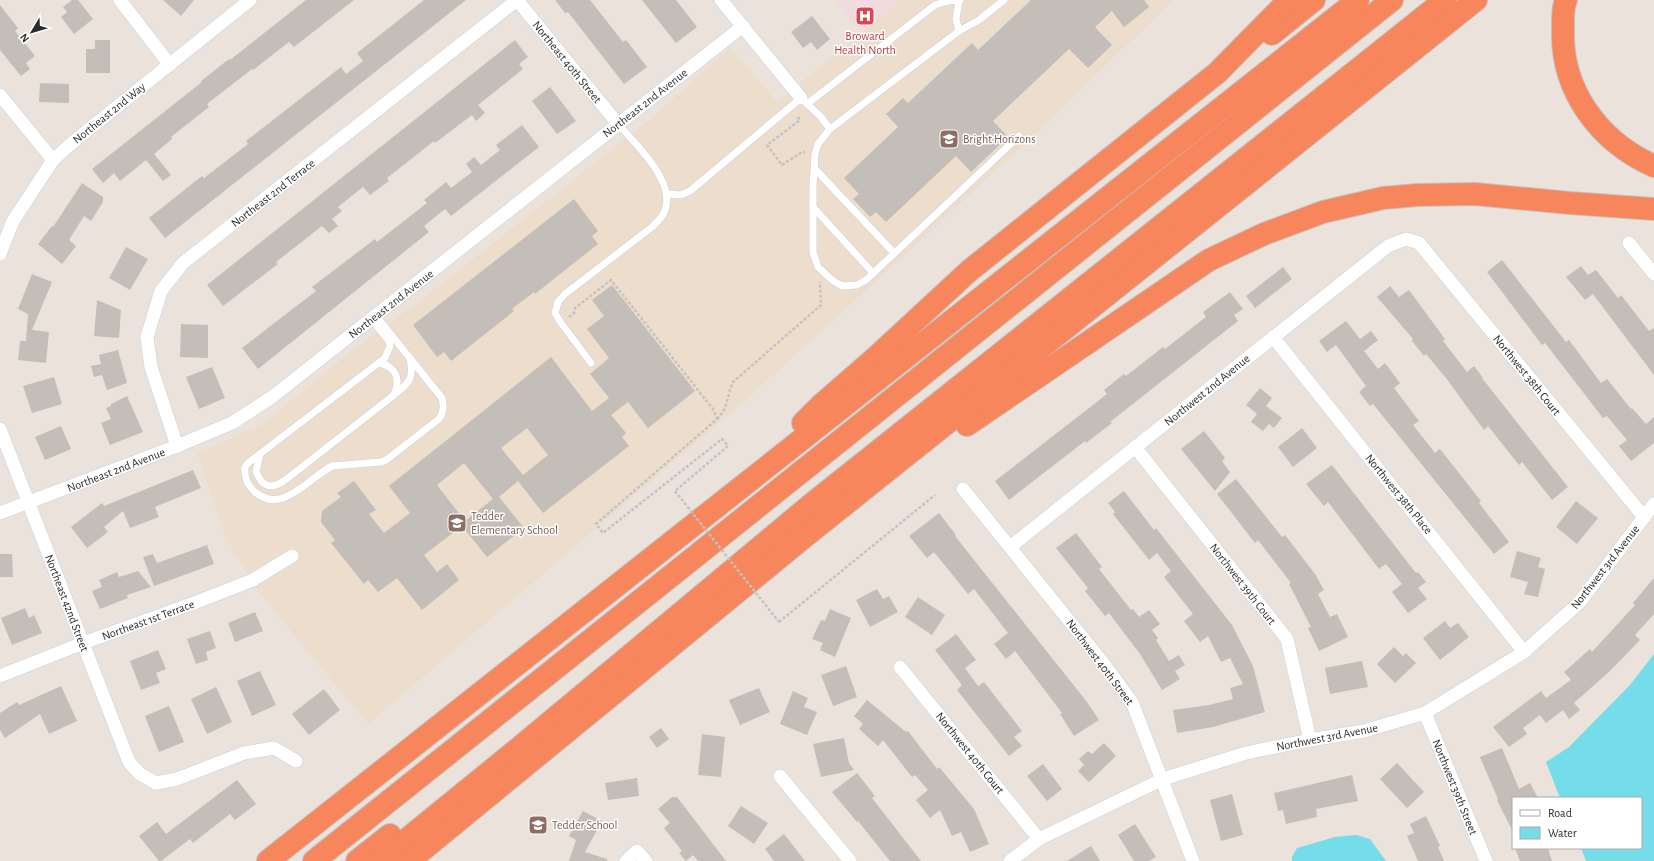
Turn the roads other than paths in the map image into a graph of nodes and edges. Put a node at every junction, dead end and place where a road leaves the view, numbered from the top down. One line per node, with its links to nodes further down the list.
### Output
1 (120, 0): 17 (street)
2 (250, 0): 17 (street, Northeast 2nd Way)
3 (517, 0): 21 (street, Northeast 40th Street); 43 (street, Northeast 2nd Terrace)
4 (721, 0): 15 (street)
5 (948, 0): 6 (lane); 20 (lane)
6 (960, 0): 16 (lane)
7 (1004, 0): 16 (lane)
8 (1289, 0): 18 (highway)
9 (1314, 0): 18 (highway)
10 (1358, 0): 50 (highway)
11 (1392, 0): 67 (highway)
12 (1445, 0): 48 (highway)
13 (1476, 0): 53 (highway)
14 (1566, 0): 25 (highway)
15 (743, 26): 20 (street); 21 (street, Northeast 2nd Avenue)
16 (959, 31): 22 (lane)
17 (170, 64): 24 (street, Northeast 2nd Way)
18 (1217, 73): 50 (highway)
19 (0, 95): 24 (street)
20 (804, 101): 22 (lane); 27 (lane)
21 (618, 124): 27 (lane); 36 (street, Northeast 2nd Avenue)
22 (830, 129): 26 (lane)
23 (1019, 136): 32 (lane)
24 (53, 160): 33 (street, Northeast 2nd Way)
25 (1654, 166)
26 (815, 169): 28 (lane); 32 (lane)
27 (667, 194): 40 (lane)
28 (813, 207): 34 (lane); 34 (lane)
29 (1654, 209): 53 (highway)
30 (1406, 239): 37 (street, Northwest 2nd Avenue); 52 (street, Northwest 38th Court)
31 (1630, 243): 35 (street)
32 (894, 253): 34 (lane)
33 (0, 254)
34 (873, 273)
35 (1654, 274)
36 (373, 318): 38 (lane); 39 (lane); 43 (street, Northeast 2nd Avenue)
37 (1273, 337): 44 (street, Northwest 2nd Avenue); 57 (street, Northwest 38th Place)
38 (410, 358): 41 (lane); 45 (lane)
39 (379, 363): 41 (lane); 45 (lane)
40 (591, 363)
41 (394, 395): 45 (lane)
42 (0, 429): 47 (street, Northeast 42nd Street)
43 (178, 446): 47 (street, Northeast 2nd Avenue)
44 (1135, 447): 54 (street, Northwest 2nd Avenue); 61 (street, Northwest 39th Court)
45 (260, 455)
46 (963, 489): 54 (street, Northwest 40th Street)
47 (29, 503): 51 (street, Northeast 2nd Avenue); 56 (street, Northeast 42nd Street)
48 (813, 503): 68 (highway); 69 (highway)
49 (1654, 504): 52 (street, Northwest 3rd Avenue)
50 (712, 510): 66 (highway)
51 (0, 513)
52 (1644, 517): 57 (street, Northwest 3rd Avenue)
53 (803, 538): 70 (highway)
54 (1010, 547): 64 (street, Northwest 40th Street)
55 (292, 556): 56 (street, Northeast 1st Terrace)
56 (83, 643): 59 (street, Northeast 1st Terrace); 62 (street, Northeast 42nd Street)
57 (1524, 652): 60 (street, Northwest 3rd Avenue)
58 (900, 668): 65 (street, Northwest 40th Court)
59 (0, 676)
60 (1425, 713): 61 (street, Northwest 3rd Avenue); 76 (street, Northwest 39th Street)
61 (1310, 740): 64 (street, Northwest 3rd Avenue)
62 (296, 761)
63 (780, 776): 73 (street)
64 (1163, 779): 65 (street, Northwest 3rd Avenue); 75 (street, Northwest 40th Street)
65 (1039, 839): 74 (street, Northwest 3rd Avenue)
66 (268, 861)
67 (314, 861)
68 (358, 861)
69 (380, 861)
70 (409, 861)
71 (626, 861): 72 (street)
72 (646, 861)
73 (850, 861)
74 (1010, 861)
75 (1193, 861)
76 (1486, 861)

